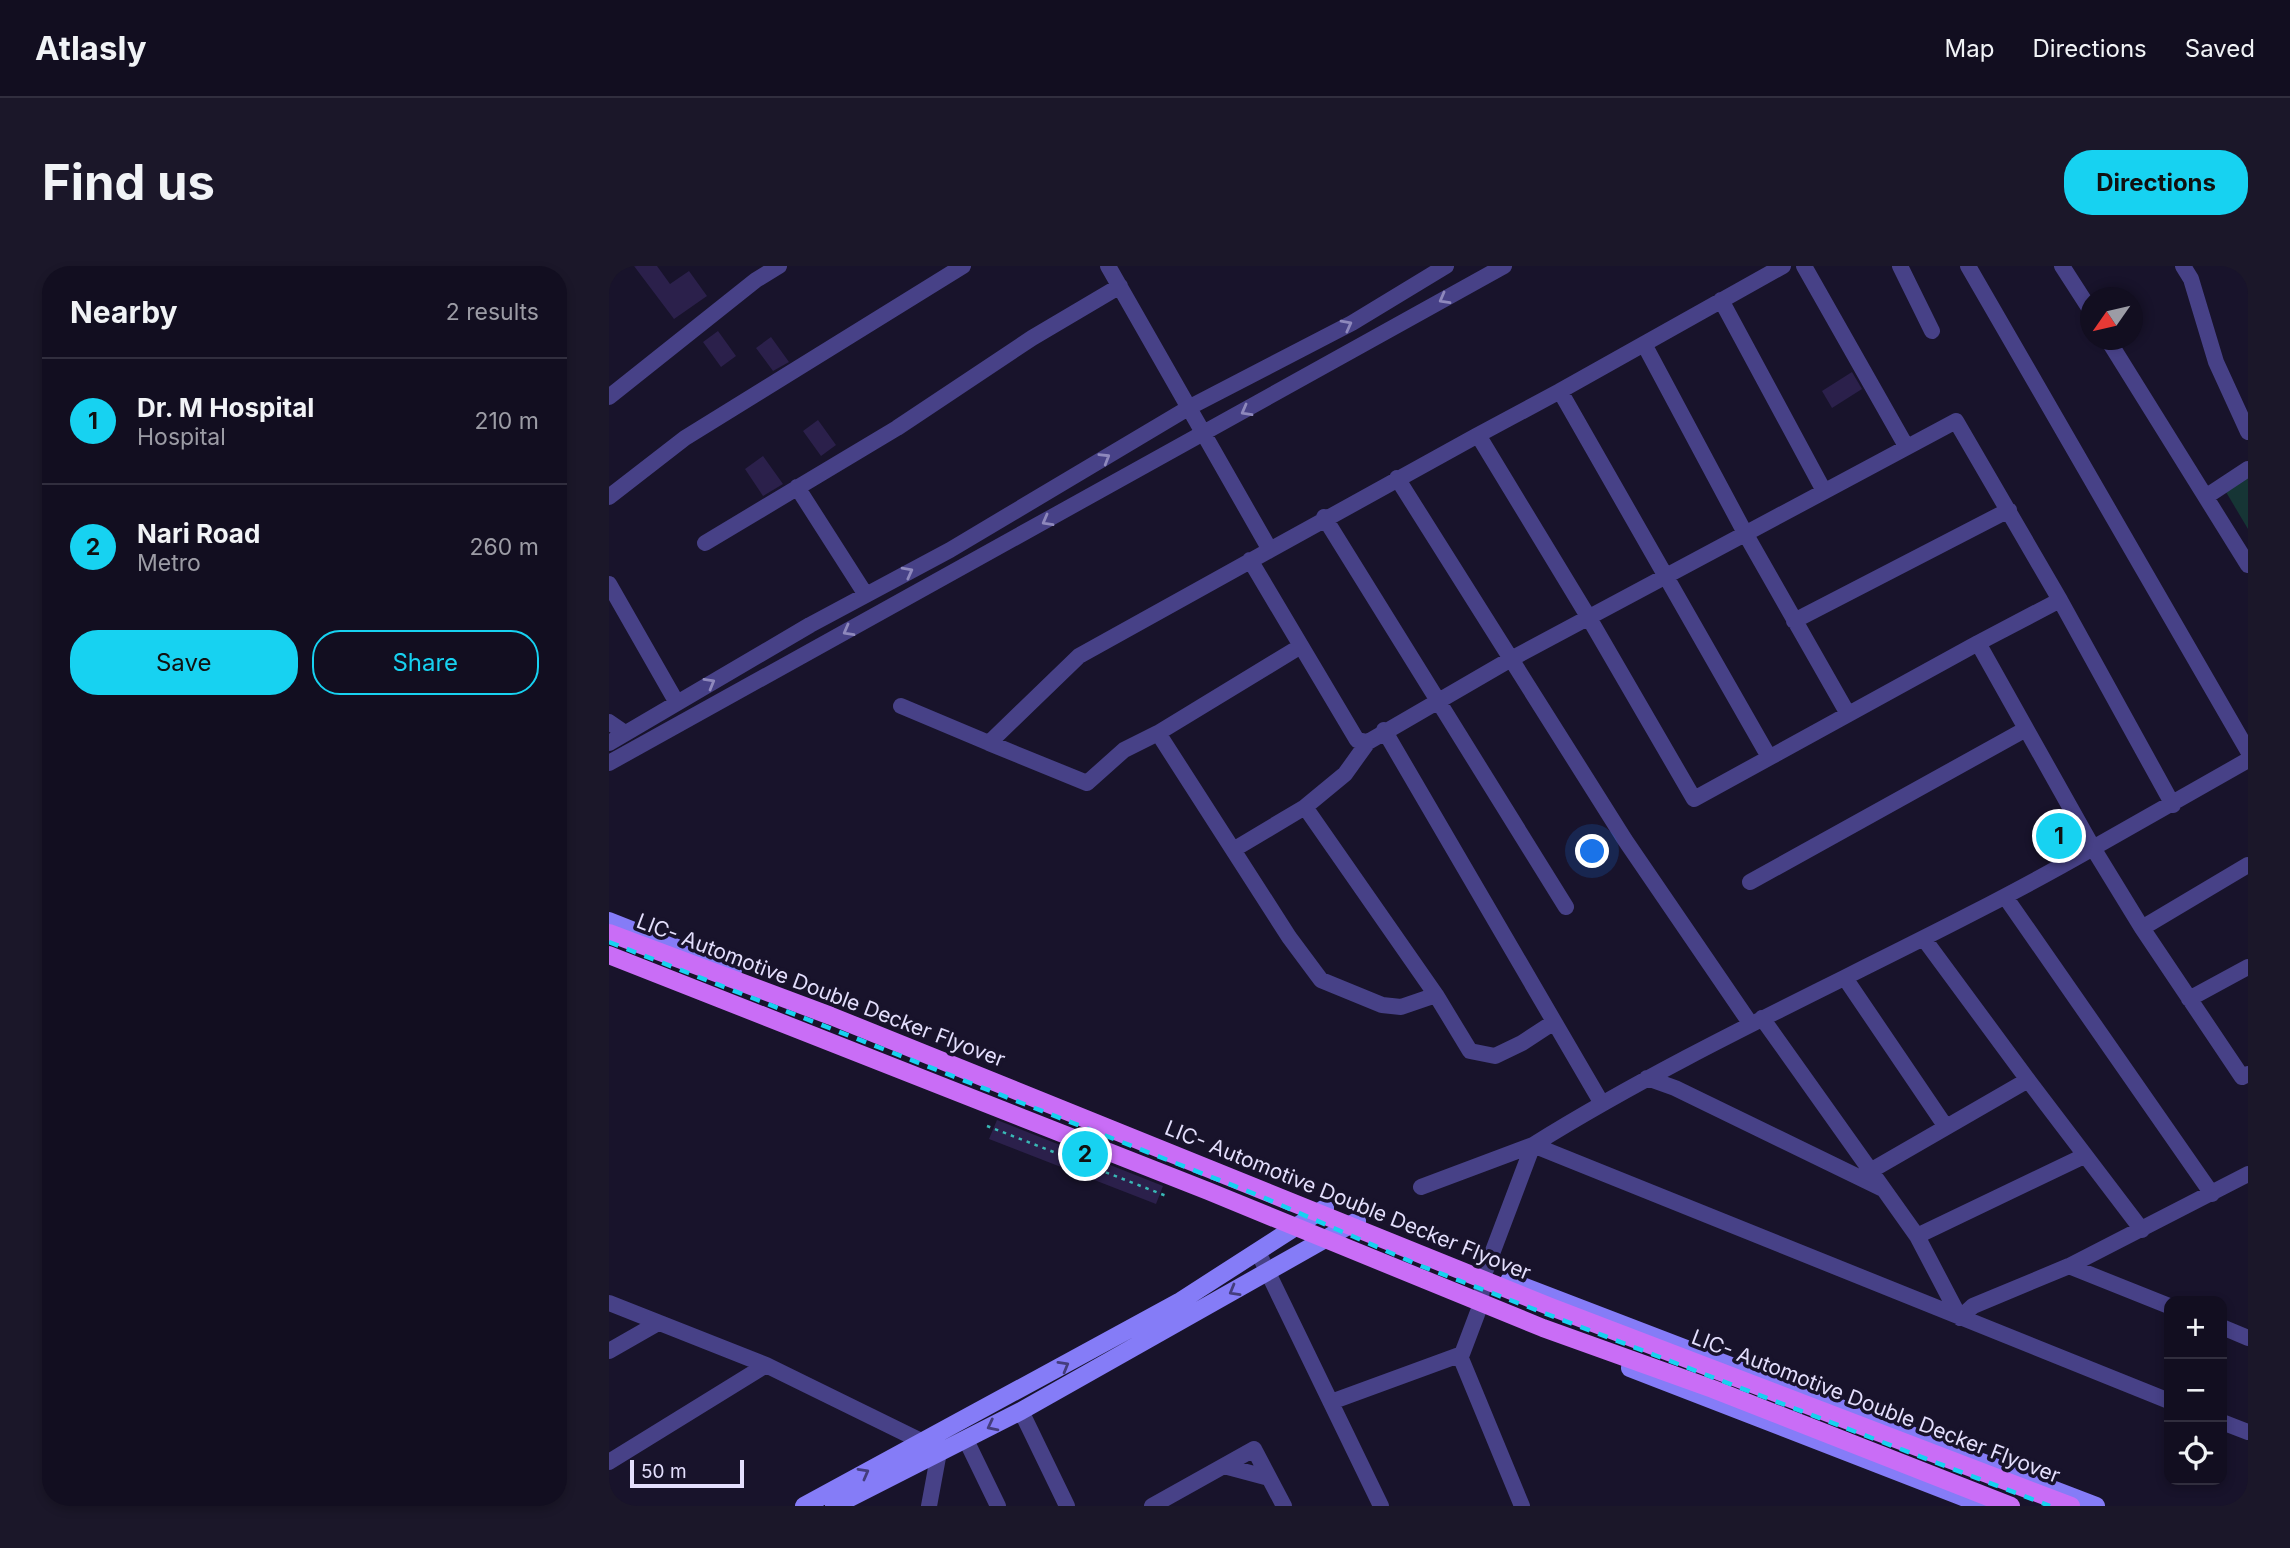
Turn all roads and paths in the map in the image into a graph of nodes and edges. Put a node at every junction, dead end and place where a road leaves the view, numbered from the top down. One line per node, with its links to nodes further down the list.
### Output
1 (779, 266): 21 (street)
2 (963, 266): 32 (street)
3 (1108, 266): 12 (street)
4 (1446, 266): 16 (street, one-way to 4)
5 (1504, 266): 19 (street, one-way to 19)
6 (1783, 266): 14 (street)
7 (1804, 266): 26 (street)
8 (1900, 266): 15 (street)
9 (1968, 266): 61 (street)
10 (2062, 266): 13 (street)
11 (2183, 266): 23 (street)
12 (1120, 286): 22 (street); 29 (street)
13 (2080, 295)
14 (1721, 300): 17 (street); 30 (street)
15 (1932, 331)
16 (1313, 343): 19 (street); 22 (street)
17 (1644, 344): 20 (street); 35 (street)
18 (2114, 350): 31 (street)
19 (1327, 365): 24 (street, one-way to 24)
20 (1560, 391): 25 (street); 40 (street)
21 (609, 397)
22 (1190, 407): 24 (street); 42 (street, one-way to 22)
23 (2248, 432)
24 (1204, 434): 37 (street); 64 (street, one-way to 64)
25 (1478, 435): 28 (street); 44 (street)
26 (1906, 446): 30 (street); 33 (street)
27 (2248, 469): 31 (street)
28 (1397, 478): 34 (street); 48 (street)
29 (797, 487): 36 (street); 42 (street)
30 (1824, 491): 35 (street)
31 (2207, 496): 39 (street)
32 (610, 497)
33 (2009, 510): 43 (street); 45 (street)
34 (1324, 517): 37 (street); 49 (street)
35 (1745, 533): 40 (street); 45 (street)
36 (705, 543)
37 (1270, 550): 38 (street)
38 (1250, 560): 47 (street); 60 (street)
39 (2248, 565)
40 (1665, 578): 44 (street); 62 (street)
41 (609, 584): 50 (street)
42 (866, 595): 50 (street, one-way to 42)
43 (2060, 600): 46 (street); 65 (street)
44 (1589, 618): 48 (street); 62 (street)
45 (1794, 621): 52 (street)
46 (1978, 643): 52 (street); 54 (street)
47 (1301, 646): 57 (street); 58 (street)
48 (1511, 659): 49 (street); 83 (street)
49 (1438, 701): 55 (street); 72 (street)
50 (677, 703): 56 (street)
51 (901, 706): 60 (street)
52 (1848, 714): 62 (street)
53 (609, 722): 56 (street)
54 (2026, 729): 67 (street); 70 (street)
55 (1384, 730): 58 (street); 84 (street)
56 (625, 733): 59 (street)
57 (1158, 733): 60 (street); 68 (street)
58 (1368, 742): 66 (street)
59 (609, 743)
60 (989, 743)
61 (2248, 751)
62 (1769, 757)
63 (2248, 760): 65 (street)
64 (609, 763)
65 (2173, 805): 67 (street)
66 (1305, 807): 68 (street); 81 (street)
67 (2093, 848): 71 (street); 74 (street)
68 (1233, 850): 81 (street)
69 (2248, 865): 74 (street)
70 (1750, 882)
71 (2006, 898): 76 (street); 97 (street)
72 (1566, 907)
73 (609, 921): 99 (main road)
74 (2142, 928): 82 (street)
75 (609, 933): 141 (main road, LIC- Automotive Double Decker Flyover)
76 (1924, 939): 80 (street); 87 (street)
77 (609, 954): 140 (main road, LIC- Automotive Double Decker Flyover)
78 (609, 962): 102 (main road)
79 (2248, 967): 82 (street)
80 (1845, 978): 83 (street); 90 (street)
81 (1436, 995): 84 (street)
82 (2189, 999): 86 (street)
83 (1756, 1020): 85 (street); 93 (street)
84 (1554, 1022): 88 (street)
85 (1647, 1078): 88 (street); 96 (street)
86 (2246, 1079)
87 (2028, 1080): 90 (street); 92 (street)
88 (1601, 1102): 91 (street)
89 (987, 1126): 98 (path)
90 (1946, 1127): 93 (street)
91 (1533, 1145): 95 (street); 108 (street); 112 (street)
92 (2084, 1156): 101 (street); 103 (street)
93 (1872, 1170): 96 (street)
94 (2248, 1174): 97 (street)
95 (1420, 1187)
96 (1885, 1190): 103 (street)
97 (2212, 1194): 101 (street)
98 (1169, 1197)
99 (1325, 1208): 100 (main road); 102 (main road)
100 (1357, 1221): 104 (main road); 108 (main road)
101 (2142, 1230): 106 (street)
102 (1290, 1231): 104 (main road); 105 (main road)
103 (1917, 1236): 112 (street)
104 (1318, 1243): 107 (main road); 111 (main road)
105 (1258, 1252): 107 (street); 123 (main road, one-way to 105)
106 (2069, 1266): 110 (street); 112 (street)
107 (1268, 1272): 120 (street); 121 (main road, one-way to 121)
108 (1485, 1272): 111 (street); 142 (main road)
109 (609, 1303): 113 (street)
110 (2164, 1304)
111 (1479, 1309): 117 (street); 139 (main road)
112 (1960, 1318): 119 (street)
113 (658, 1323): 116 (street); 118 (street)
114 (2227, 1329): 115 (street)
115 (2248, 1338)
116 (609, 1351)
117 (1460, 1356): 120 (street); 138 (street)
118 (766, 1365): 125 (street); 127 (street)
119 (2164, 1399)
120 (1331, 1402): 137 (street)
121 (1021, 1411): 123 (main road, one-way to 123); 134 (street)
122 (2227, 1424): 124 (street)
123 (962, 1432): 125 (main road); 126 (main road); 133 (street)
124 (2248, 1432)
125 (923, 1442): 126 (street); 130 (main road, one-way to 125)
126 (939, 1452): 131 (main road); 132 (street)
127 (609, 1462)
128 (1224, 1466): 129 (street); 129 (street); 135 (street)
129 (1269, 1478): 136 (street)
130 (804, 1506)
131 (834, 1506)
132 (929, 1506)
133 (998, 1506)
134 (1067, 1506)
135 (1151, 1506)
136 (1284, 1506)
137 (1381, 1506)
138 (1522, 1506)
139 (1986, 1506)
140 (2011, 1506)
141 (2071, 1506)
142 (2096, 1506)

